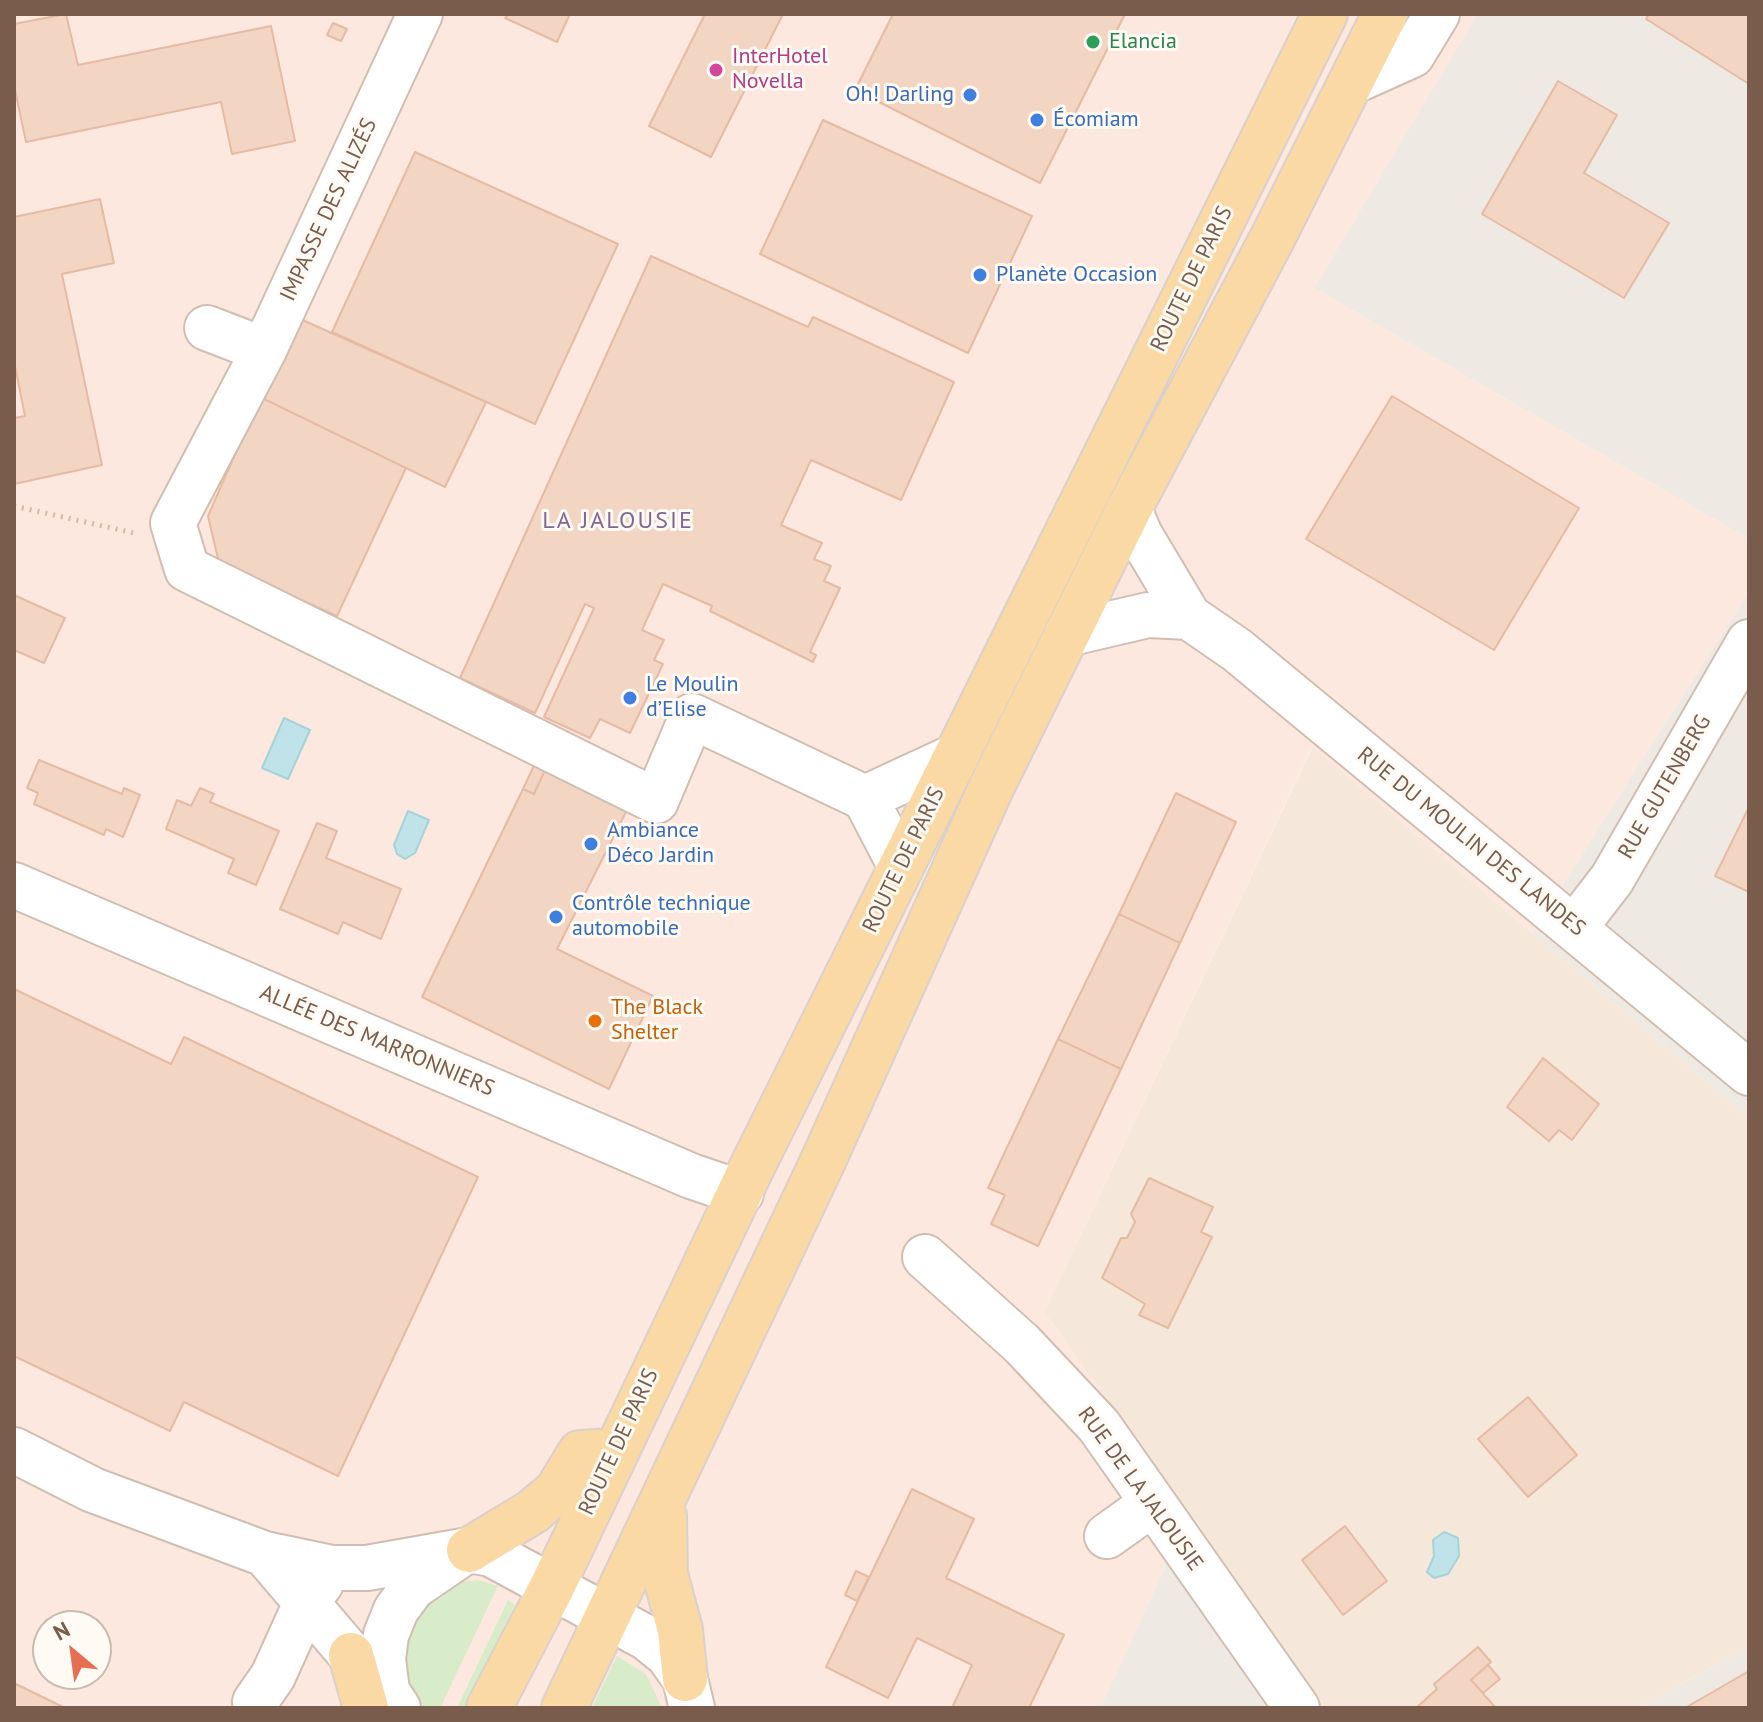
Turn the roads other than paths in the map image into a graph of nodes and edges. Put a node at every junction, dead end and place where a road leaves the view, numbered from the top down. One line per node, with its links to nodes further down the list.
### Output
1 (420, 14): 7 (street, IMPASSE DES ALIZÉS)
2 (1325, 14): 12 (main road, ROUTE DE PARIS)
3 (1385, 14): 5 (main road)
4 (1437, 14): 5 (street)
5 (1352, 82): 8 (main road)
6 (207, 328): 7 (street)
7 (264, 350): 13 (street, IMPASSE DES ALIZÉS)
8 (1129, 509): 9 (street, RUE DU MOULIN DES LANDES); 10 (main road)
9 (1189, 617): 10 (street); 16 (street, RUE DU MOULIN DES LANDES)
10 (1067, 634): 19 (main road)
11 (1749, 642): 16 (street, RUE GUTENBERG)
12 (956, 756): 13 (street); 14 (main road, ROUTE DE PARIS)
13 (865, 798): 14 (street)
14 (901, 867): 18 (main road, ROUTE DE PARIS)
15 (14, 885): 20 (street, ALLÉE DES MARRONNIERS)
16 (1575, 927): 17 (street, RUE DU MOULIN DES LANDES)
17 (1749, 1073)
18 (779, 1113): 19 (main road); 20 (main road, ROUTE DE PARIS)
19 (823, 1161): 25 (main road)
20 (741, 1193): 23 (main road, ROUTE DE PARIS)
21 (925, 1257): 24 (street, RUE DE LA JALOUSIE)
22 (14, 1450): 28 (street)
23 (613, 1451): 27 (main road); 30 (main road, ROUTE DE PARIS)
24 (1153, 1503): 26 (street); 39 (street, RUE DE LA JALOUSIE)
25 (663, 1504): 32 (main road); 34 (main road)
26 (1107, 1536)
27 (469, 1550): 29 (street); 30 (street); 36 (street)
28 (265, 1554): 29 (street); 31 (street)
29 (332, 1568): 31 (street)
30 (552, 1587): 32 (street); 37 (main road, ROUTE DE PARIS)
31 (306, 1603): 33 (street); 35 (street)
32 (610, 1618): 34 (street); 38 (main road)
33 (351, 1655): 36 (main road)
34 (689, 1694)
35 (255, 1702)
36 (383, 1702)
37 (489, 1708)
38 (564, 1708)
39 (1297, 1708)

